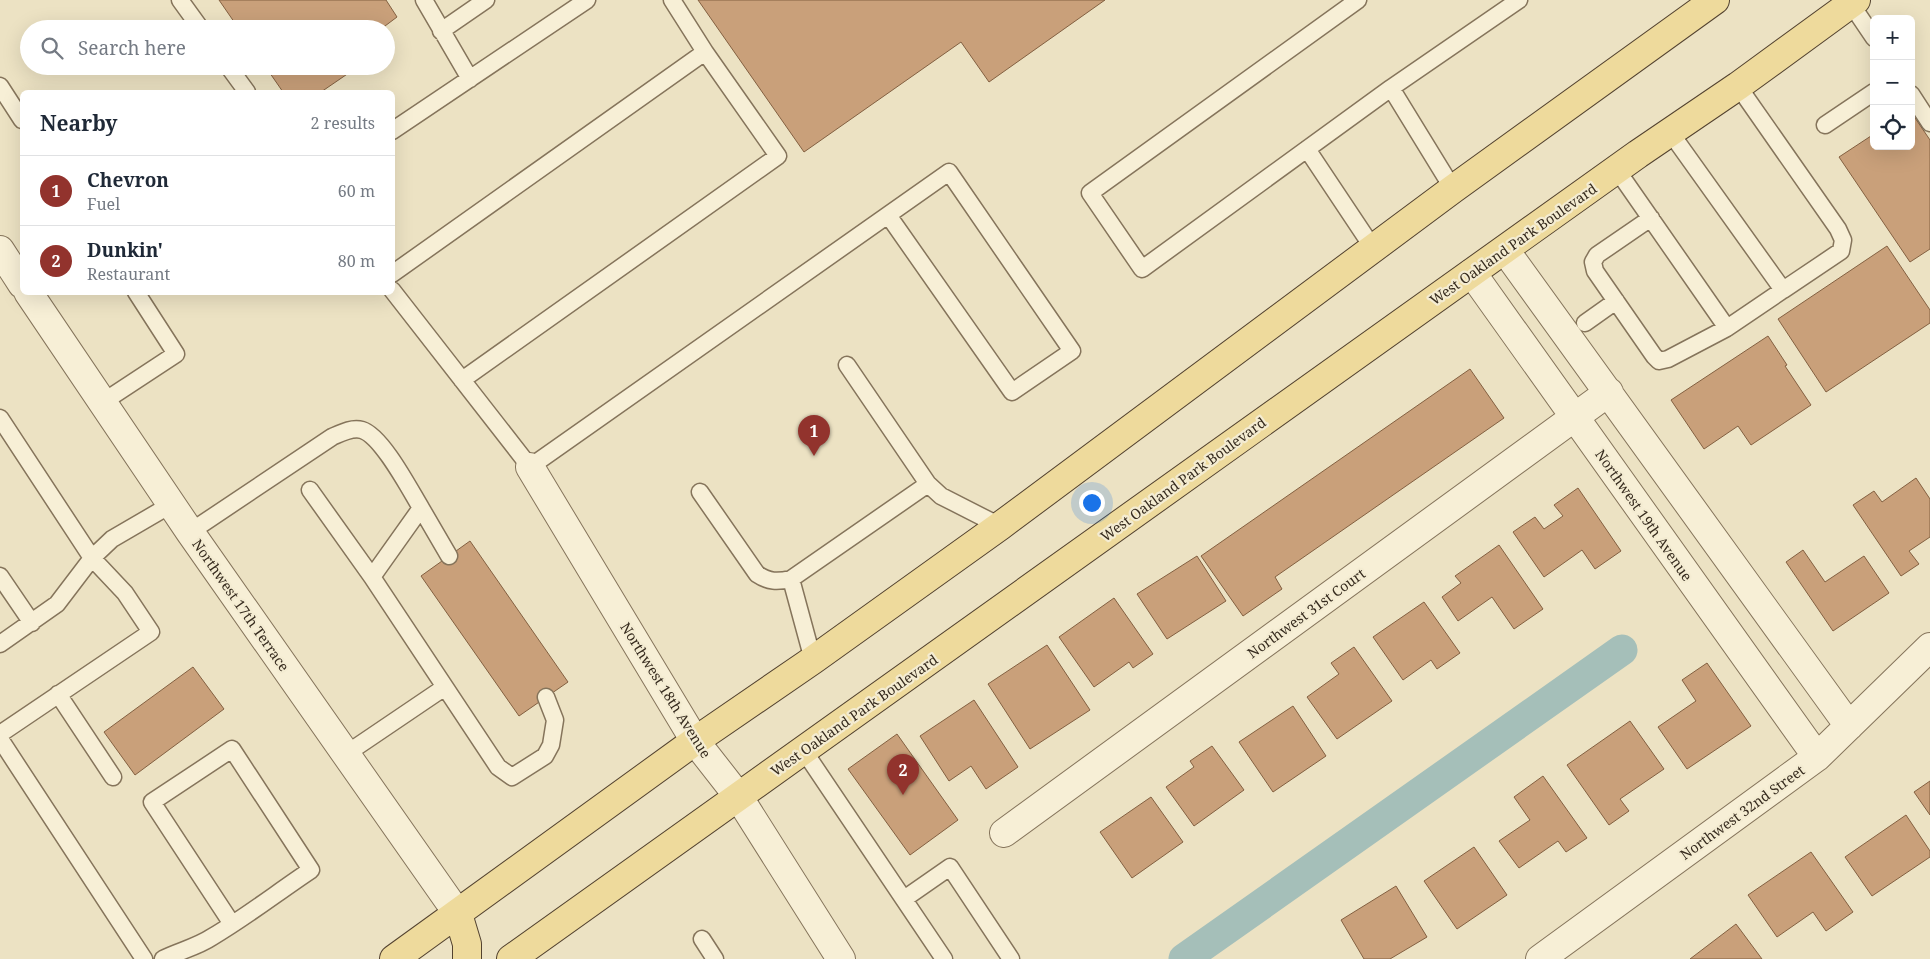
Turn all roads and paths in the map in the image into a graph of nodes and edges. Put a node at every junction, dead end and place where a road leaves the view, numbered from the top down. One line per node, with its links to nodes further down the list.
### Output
1 (180, 0): 10 (lane)
2 (424, 0): 11 (lane)
3 (486, 0): 11 (lane)
4 (587, 0): 15 (lane)
5 (672, 0): 13 (lane)
6 (1358, 0): 27 (lane)
7 (1519, 0): 18 (lane)
8 (1714, 0): 29 (main road)
9 (1853, 2): 12 (lane); 17 (main road, West Oakland Park Boulevard)
10 (194, 20)
11 (441, 31): 15 (lane)
12 (1870, 31)
13 (705, 52): 35 (lane); 46 (lane)
14 (235, 75): 19 (lane)
15 (470, 79): 25 (lane)
16 (0, 86): 22 (lane)
17 (1738, 86): 26 (main road, West Oakland Park Boulevard); 38 (lane)
18 (1391, 88): 27 (lane); 29 (lane)
19 (246, 90)
20 (1870, 95): 24 (lane)
21 (1915, 100): 23 (lane)
22 (20, 117)
23 (1930, 123)
24 (1825, 126)
25 (395, 129)
26 (1670, 132): 28 (main road, West Oakland Park Boulevard); 38 (lane)
27 (1307, 149): 32 (lane)
28 (1617, 170): 31 (lane); 34 (main road, West Oakland Park Boulevard)
29 (1452, 189): 32 (main road)
30 (888, 215): 30 (lane); 51 (lane)
31 (1651, 218): 42 (lane); 44 (lane)
32 (1373, 248): 57 (main road)
33 (0, 250): 37 (street)
34 (1505, 250): 36 (main road, West Oakland Park Boulevard); 47 (street)
35 (395, 272)
36 (1472, 273): 49 (street, Northwest 19th Avenue); 75 (main road, West Oakland Park Boulevard)
37 (20, 281)
38 (1783, 290): 44 (lane)
39 (395, 294): 46 (lane)
40 (30, 295): 48 (street, Northwest 17th Terrace)
41 (138, 295): 48 (lane)
42 (1616, 301): 43 (lane); 44 (lane)
43 (1585, 323)
44 (1727, 328)
45 (847, 365): 52 (lane)
46 (462, 380): 51 (lane)
47 (1608, 392): 49 (street, Northwest 31st Court); 71 (street)
48 (103, 402): 55 (street, Northwest 17th Terrace)
49 (1575, 417): 77 (street, Northwest 19th Avenue); 80 (street, Northwest 31st Court)
50 (0, 418): 60 (lane)
51 (530, 466): 74 (street, Northwest 18th Avenue)
52 (928, 484): 57 (lane); 63 (lane)
53 (310, 490): 62 (lane)
54 (700, 492): 63 (lane)
55 (172, 504): 58 (street, Northwest 17th Terrace); 60 (lane)
56 (421, 508): 58 (lane); 59 (lane); 62 (lane)
57 (1000, 526): 67 (main road)
58 (190, 532): 76 (street, Northwest 17th Terrace)
59 (449, 556)
60 (92, 558): 64 (lane); 69 (lane)
61 (0, 576): 64 (lane)
62 (372, 577): 68 (lane)
63 (791, 579): 67 (lane)
64 (32, 623): 65 (lane)
65 (0, 644)
66 (1930, 647): 71 (street, Northwest 32nd Street)
67 (813, 660): 74 (main road)
68 (445, 686): 70 (lane); 76 (lane)
69 (58, 694): 72 (lane); 78 (lane)
70 (546, 697)
71 (1849, 726): 77 (street, Northwest 32nd Street)
72 (0, 734)
73 (0, 739): 85 (lane)
74 (695, 741): 79 (street, Northwest 18th Avenue); 82 (main road)
75 (804, 751): 79 (main road, West Oakland Park Boulevard); 81 (lane)
76 (346, 754): 82 (street, Northwest 17th Terrace)
77 (1817, 758): 94 (street, Northwest 32nd Street)
78 (113, 777)
79 (738, 796): 89 (main road, West Oakland Park Boulevard); 91 (street, Northwest 18th Avenue)
80 (1004, 833)
81 (904, 899): 92 (lane); 93 (lane)
82 (458, 914): 87 (main road); 88 (main road)
83 (232, 924): 83 (lane); 86 (lane)
84 (702, 939): 90 (lane)
85 (144, 959)
86 (163, 959)
87 (394, 959)
88 (468, 959)
89 (511, 959)
90 (715, 959)
91 (841, 959)
92 (944, 959)
93 (1011, 959)
94 (1540, 959)

